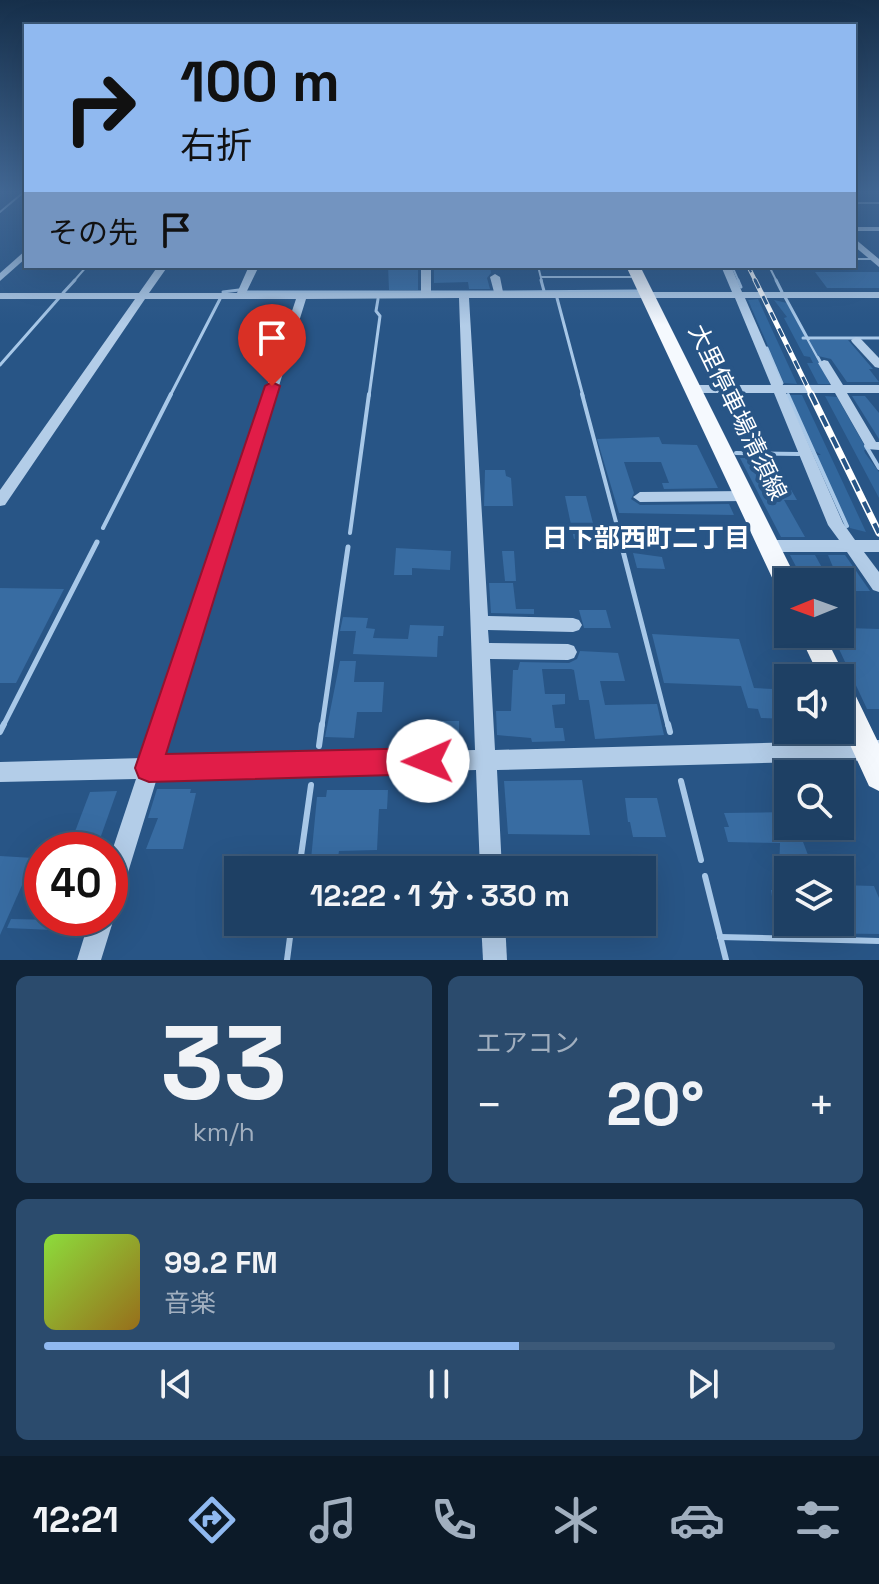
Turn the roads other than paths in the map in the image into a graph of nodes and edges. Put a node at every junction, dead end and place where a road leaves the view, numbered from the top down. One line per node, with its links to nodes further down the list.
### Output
1 (856, 243): 3 (street)
2 (24, 255): 10 (street)
3 (879, 264)
4 (162, 268): 19 (street)
5 (253, 268): 20 (street)
6 (426, 268): 12 (street)
7 (634, 268): 15 (main road, 大里停車場清須線)
8 (727, 268): 16 (street)
9 (495, 277): 14 (street)
10 (0, 278)
11 (302, 295): 12 (street); 20 (street); 46 (street)
12 (426, 295): 13 (street)
13 (464, 295): 14 (street); 39 (street)
14 (499, 295): 15 (street)
15 (646, 295): 16 (street); 26 (main road, 大里停車場清須線)
16 (738, 295): 17 (street); 27 (street)
17 (879, 295)
18 (0, 296): 19 (street)
19 (142, 296): 20 (street); 33 (street)
20 (240, 296)
21 (856, 340): 23 (street)
22 (845, 350): 23 (street)
23 (865, 350): 25 (street)
24 (824, 363): 28 (street)
25 (879, 365)
26 (695, 389): 27 (street); 31 (main road, 大里停車場清須線)
27 (779, 389): 28 (street); 35 (street)
28 (839, 389): 29 (street); 30 (street)
29 (879, 389)
30 (879, 446)
31 (746, 496): 32 (street); 34 (main road, 大里停車場清須線)
32 (640, 497)
33 (0, 501)
34 (769, 546): 35 (street); 37 (main road, 大里停車場清須線)
35 (852, 546): 36 (street); 38 (street)
36 (879, 546)
37 (779, 568)
38 (879, 585)
39 (479, 623): 40 (street); 41 (street)
40 (573, 625)
41 (481, 651): 42 (street); 45 (street)
42 (568, 652)
43 (854, 717): 44 (main road)
44 (873, 750): 45 (street); 48 (main road)
45 (486, 760): 46 (street); 50 (street)
46 (149, 768): 47 (street); 49 (street)
47 (0, 772)
48 (879, 776)
49 (128, 835)
50 (490, 856)
51 (96, 936): 53 (street)
52 (494, 936): 54 (street)
53 (89, 960)
54 (495, 960)

